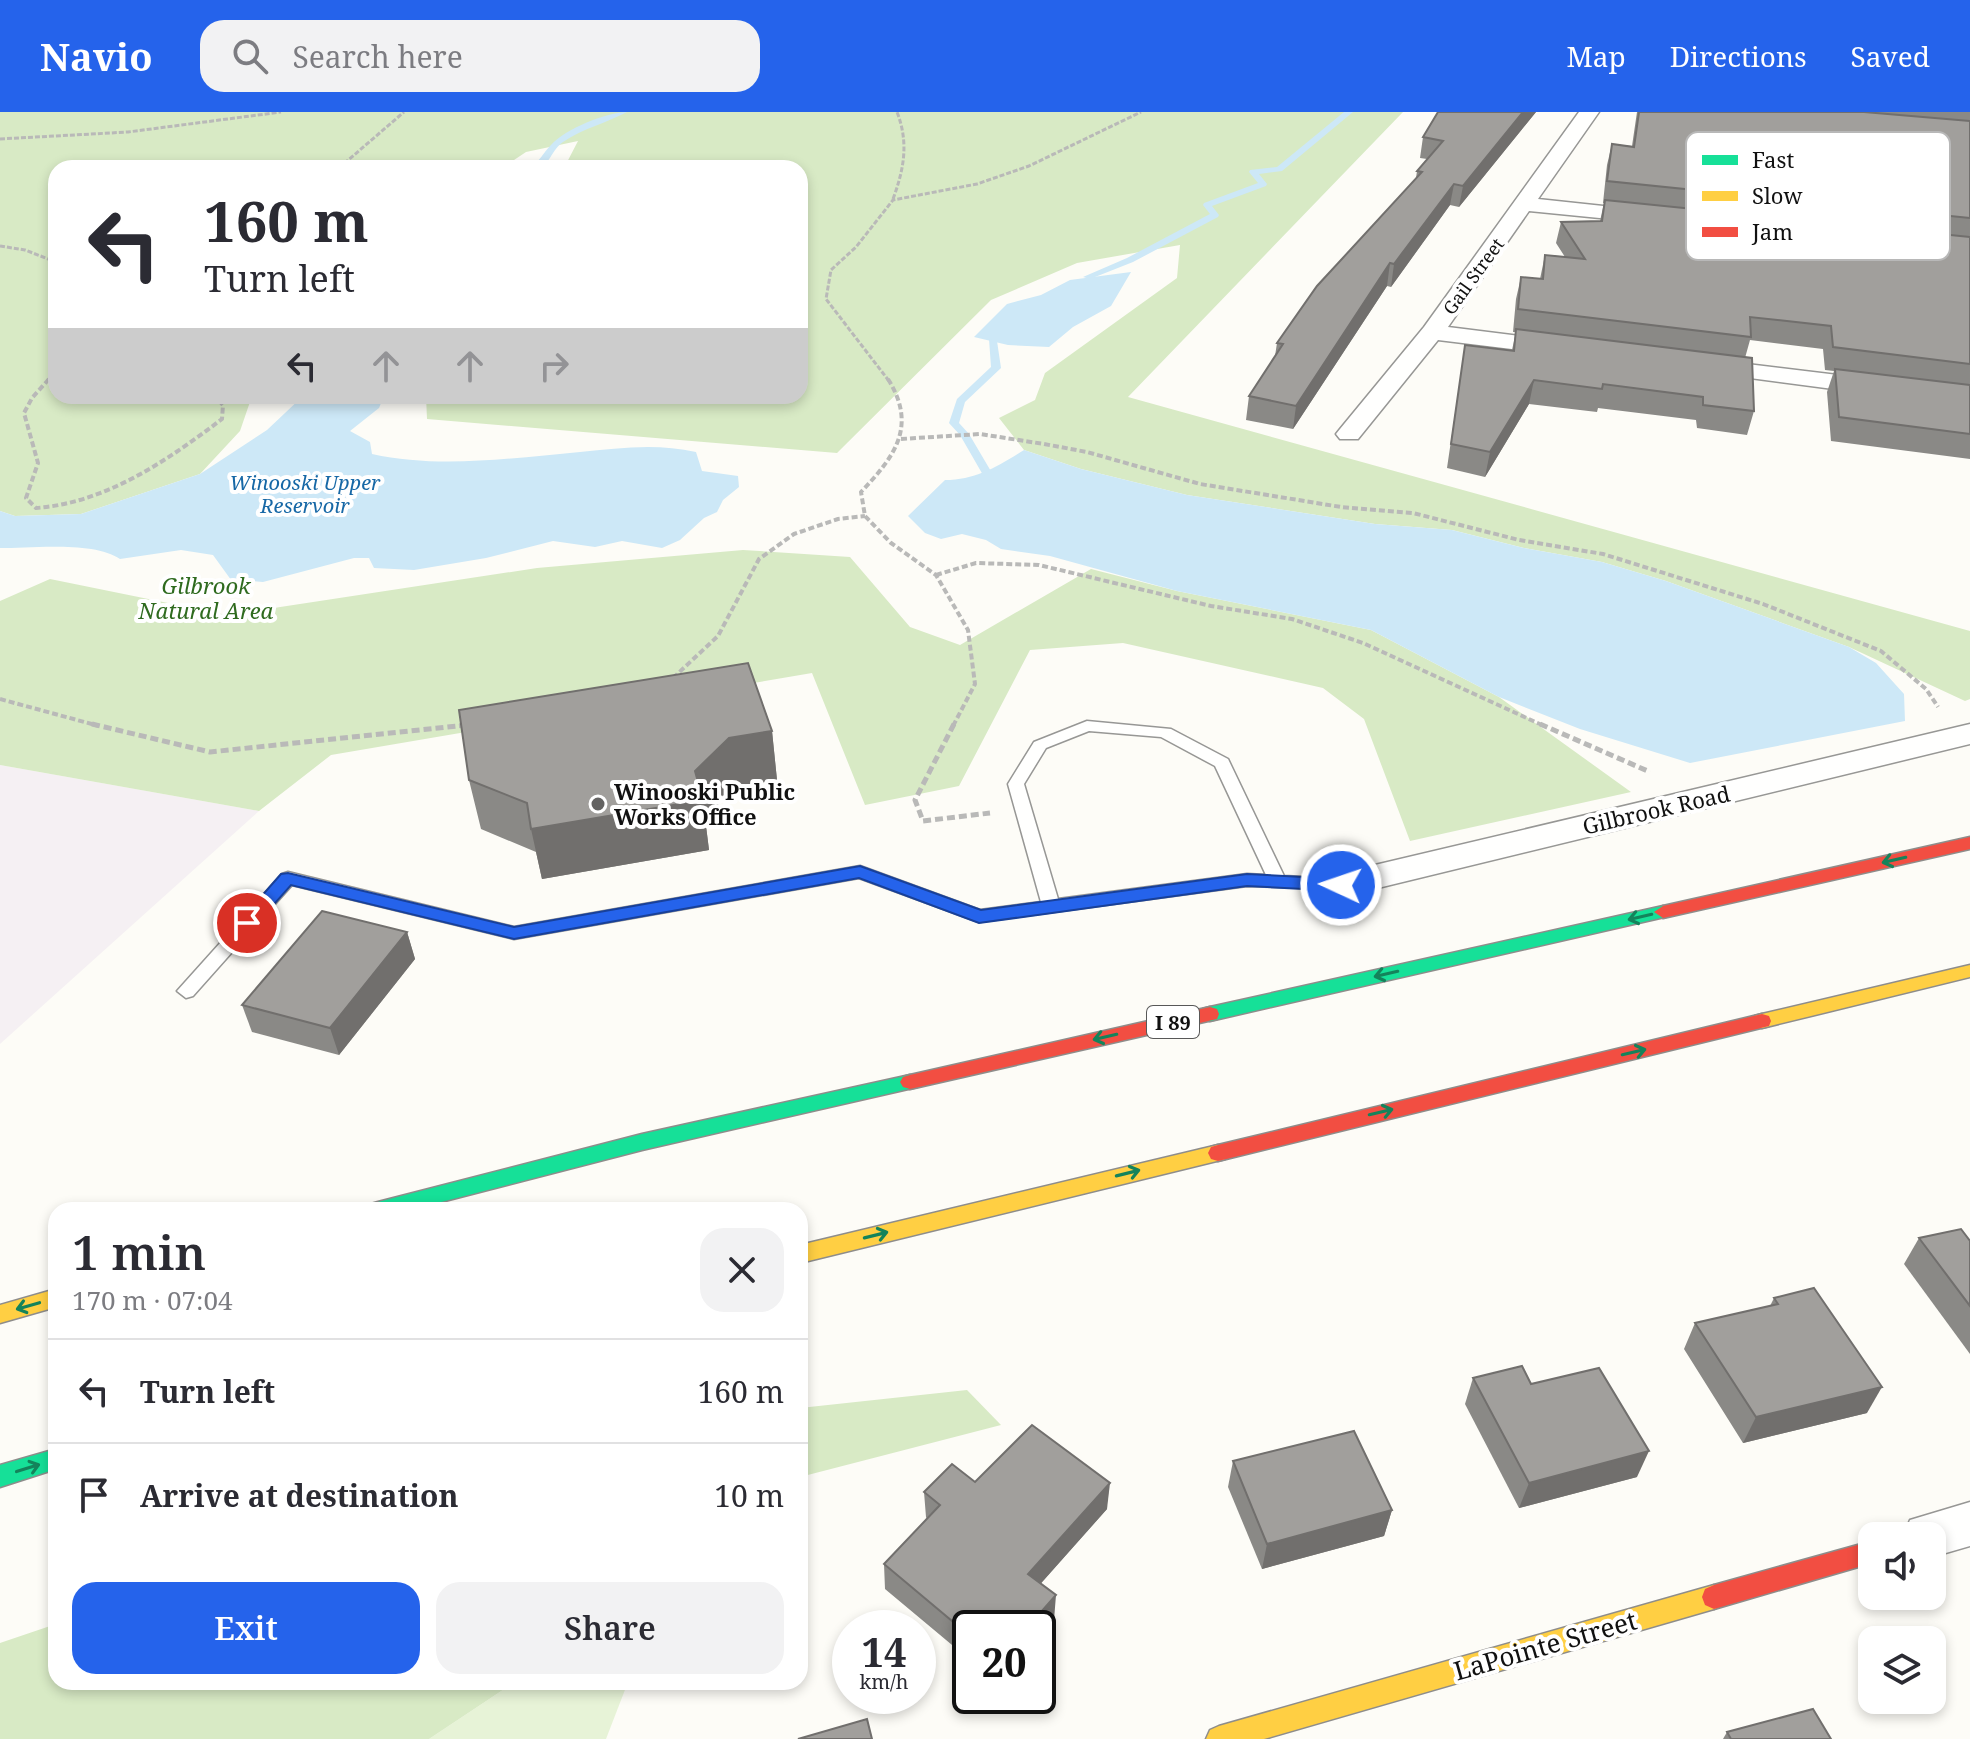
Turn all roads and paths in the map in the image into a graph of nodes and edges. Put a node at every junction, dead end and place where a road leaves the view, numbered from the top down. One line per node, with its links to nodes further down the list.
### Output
1 (281, 112): 6 (path)
2 (404, 112): 7 (path)
3 (897, 112): 8 (path)
4 (1141, 112): 8 (path)
5 (1589, 112): 9 (street, Gail Street)
6 (0, 139)
7 (348, 160)
8 (893, 200): 20 (path)
9 (1526, 204): 10 (street); 13 (street, Gail Street)
10 (1675, 219)
11 (0, 246): 12 (path)
12 (48, 259)
13 (1432, 332): 14 (street); 19 (street, Gail Street)
14 (1583, 351)
15 (1676, 362): 17 (street)
16 (48, 379): 18 (path)
17 (1970, 399)
18 (222, 404)
19 (1349, 434)
20 (901, 439): 21 (path); 26 (path)
21 (865, 516): 22 (path); 23 (path)
22 (936, 575): 27 (path); 28 (path)
23 (664, 687)
24 (0, 699): 25 (path)
25 (473, 724)
26 (1964, 736): 27 (street, Gilbrook Road)
27 (1690, 801): 31 (street, Gilbrook Road)
28 (1023, 809): 30 (lane); 32 (lane)
29 (1970, 843): 35 (main road, I 89, one-way to 35)
30 (1278, 882): 31 (lane); 32 (lane)
31 (1341, 885)
32 (1051, 907): 34 (lane)
33 (1970, 971): 36 (main road, one-way to 33)
34 (186, 991)
35 (410, 1202)
36 (808, 1252)
37 (48, 1300): 38 (main road, one-way to 38)
38 (0, 1314)
39 (48, 1461): 40 (main road, one-way to 39)
40 (0, 1476)
41 (1970, 1524): 42 (street)
42 (1946, 1531)
43 (1858, 1556): 44 (main road, LaPointe Street)
44 (1219, 1739)

